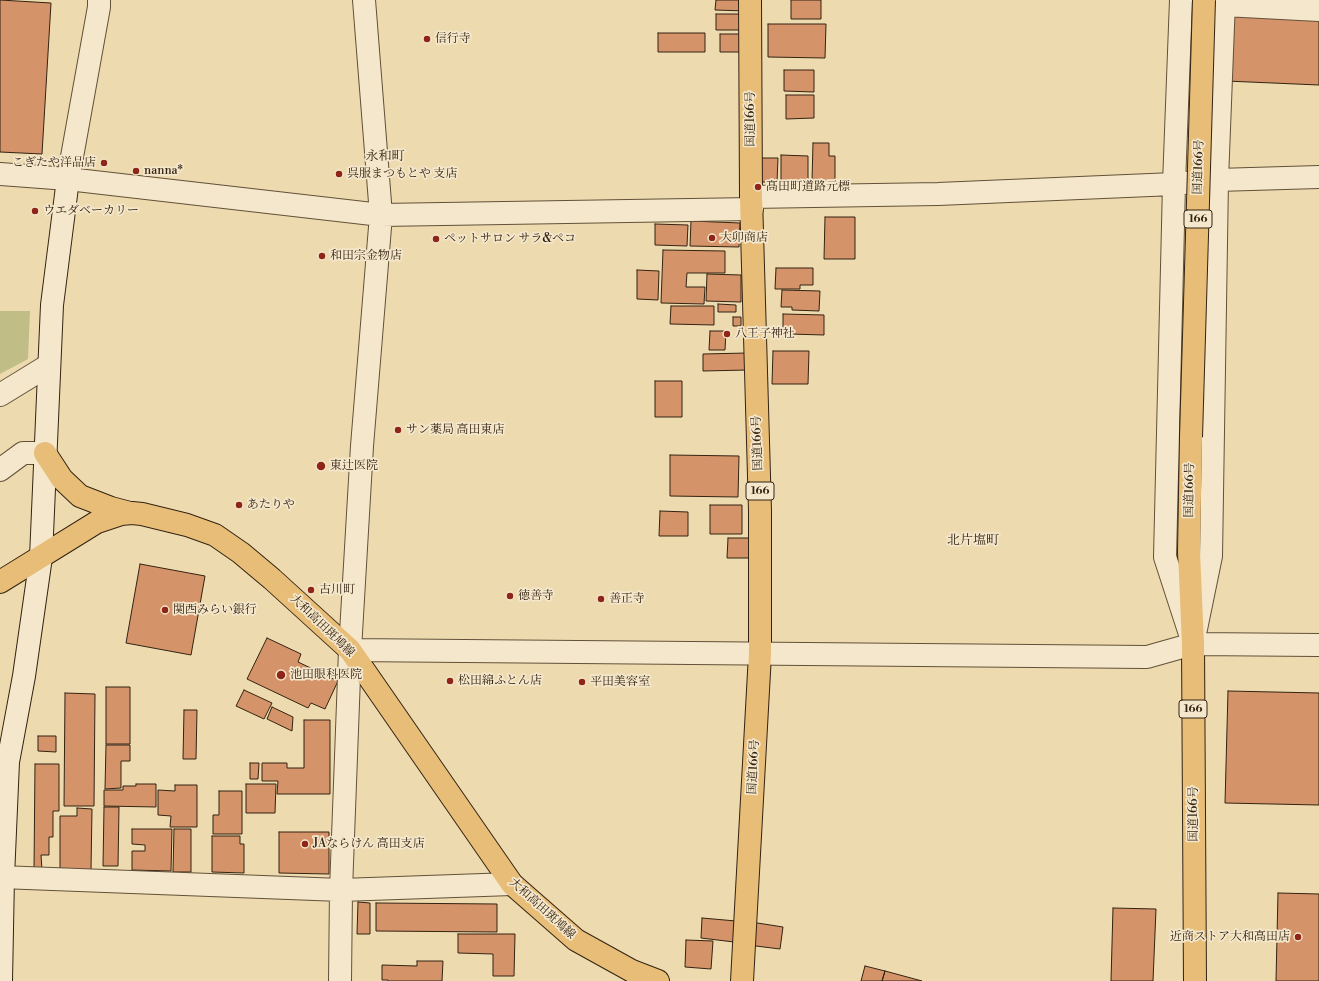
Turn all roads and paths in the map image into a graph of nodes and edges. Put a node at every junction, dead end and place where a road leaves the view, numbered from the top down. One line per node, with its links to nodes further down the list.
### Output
1 (99, 0): 9 (street)
2 (364, 0): 13 (street)
3 (750, 0): 12 (main road, 国道166号 / 166)
4 (1181, 0): 11 (street)
5 (1217, 2): 6 (street); 10 (street); 21 (main road, 国道166号 / 166, bridge)
6 (1319, 10)
7 (0, 174): 9 (street)
8 (1319, 177): 10 (street)
9 (68, 179): 13 (street); 14 (street)
10 (1217, 180): 11 (street); 21 (street)
11 (1174, 184): 12 (street); 21 (street)
12 (751, 203): 13 (street); 24 (main road, 国道166号 / 166)
13 (381, 215): 23 (street)
14 (48, 365): 15 (street); 16 (street)
15 (0, 395)
16 (45, 453): 17 (street); 18 (main road); 19 (street)
17 (0, 470)
18 (132, 513): 19 (main road, 大和高田斑鳩線); 23 (main road, 大和高田斑鳩線)
19 (41, 557): 20 (main road, 大和高田斑鳩線); 25 (street)
20 (0, 582)
21 (1193, 644): 22 (street); 24 (street); 32 (main road, 国道166号 / 166)
22 (1319, 645)
23 (350, 650): 24 (street); 26 (main road, 大和高田斑鳩線); 27 (street)
24 (760, 654): 31 (main road, 国道166号 / 166)
25 (2, 877): 27 (street); 28 (street)
26 (512, 884): 27 (street); 30 (main road, 大和高田斑鳩線)
27 (341, 890): 29 (street)
28 (1, 981)
29 (340, 981)
30 (658, 981)
31 (742, 981)
32 (1195, 981)

